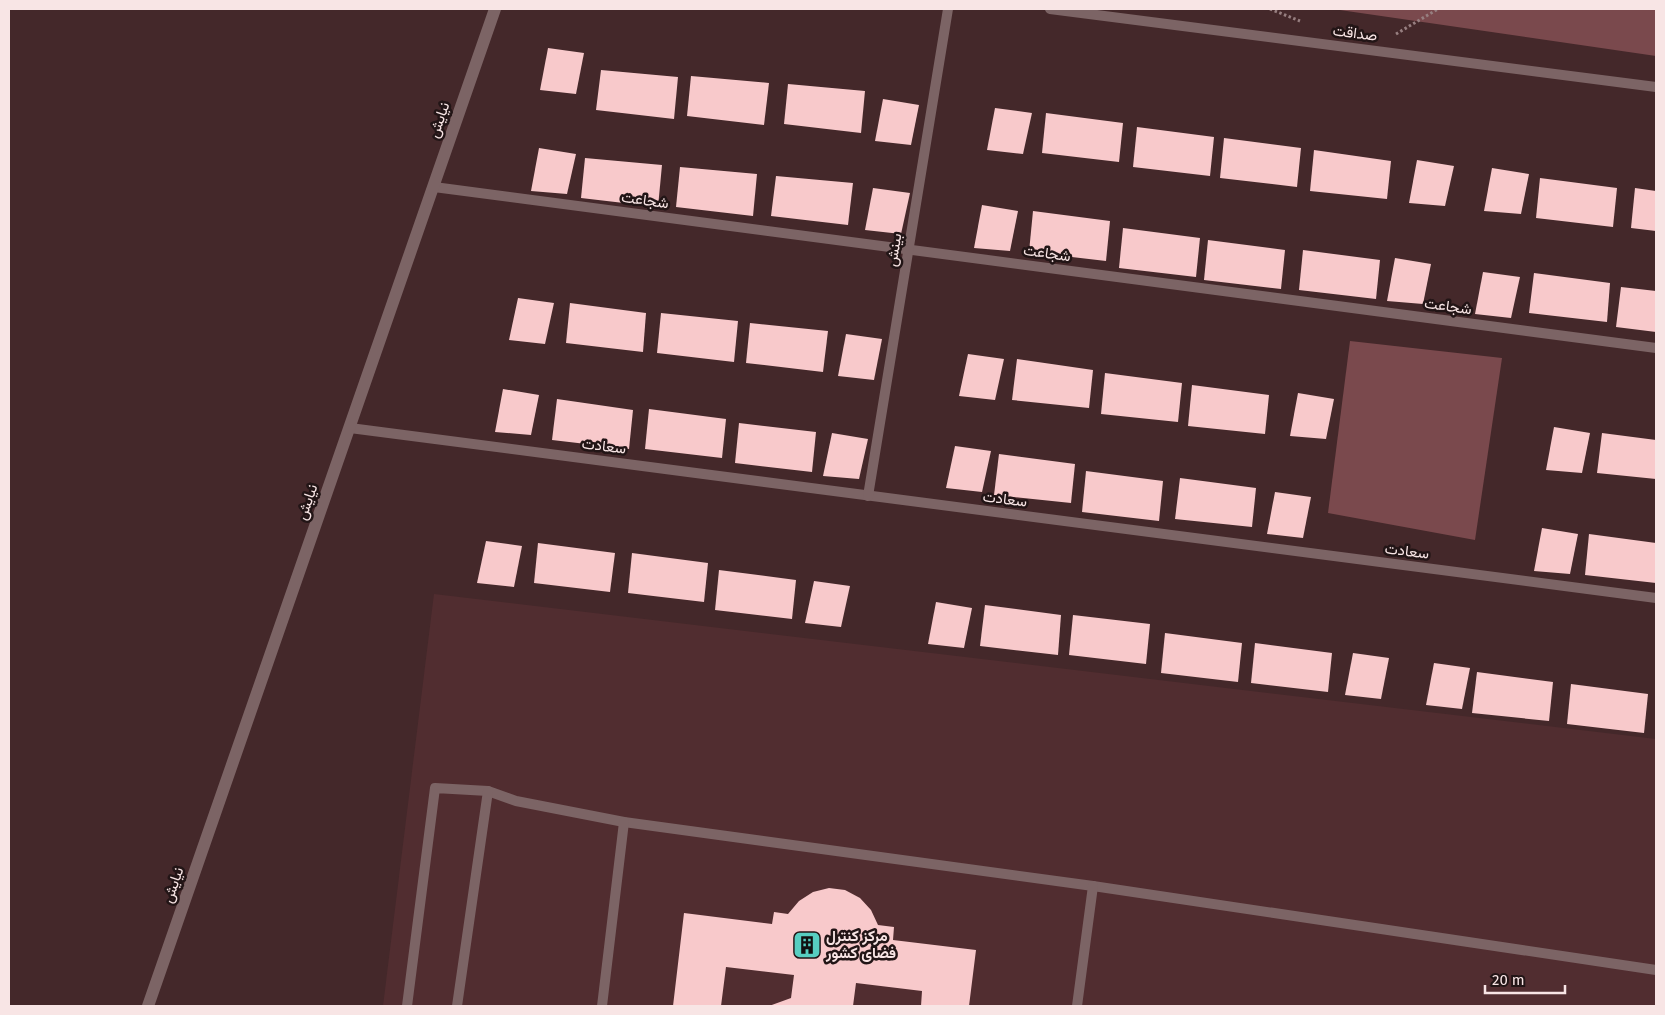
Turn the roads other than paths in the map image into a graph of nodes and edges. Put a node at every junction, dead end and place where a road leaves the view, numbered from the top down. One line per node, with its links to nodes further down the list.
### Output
1 (495, 9): 5 (street, نیایش)
2 (948, 9): 6 (lane, بینش)
3 (1050, 9): 4 (lane, صداقت)
4 (1656, 87)
5 (434, 187): 6 (lane, شجاعت); 8 (street, نیایش)
6 (909, 250): 7 (lane, شجاعت); 9 (lane, بینش)
7 (1656, 348)
8 (350, 428): 9 (lane, سعادت); 15 (street, نیایش)
9 (868, 496): 10 (lane, سعادت)
10 (1656, 598)
11 (488, 791): 12 (lane); 16 (lane); 17 (lane)
12 (624, 822): 13 (lane); 18 (lane)
13 (1093, 886): 14 (lane); 19 (lane)
14 (1656, 970)
15 (148, 1006)
16 (407, 1006)
17 (457, 1006)
18 (602, 1006)
19 (1078, 1006)

